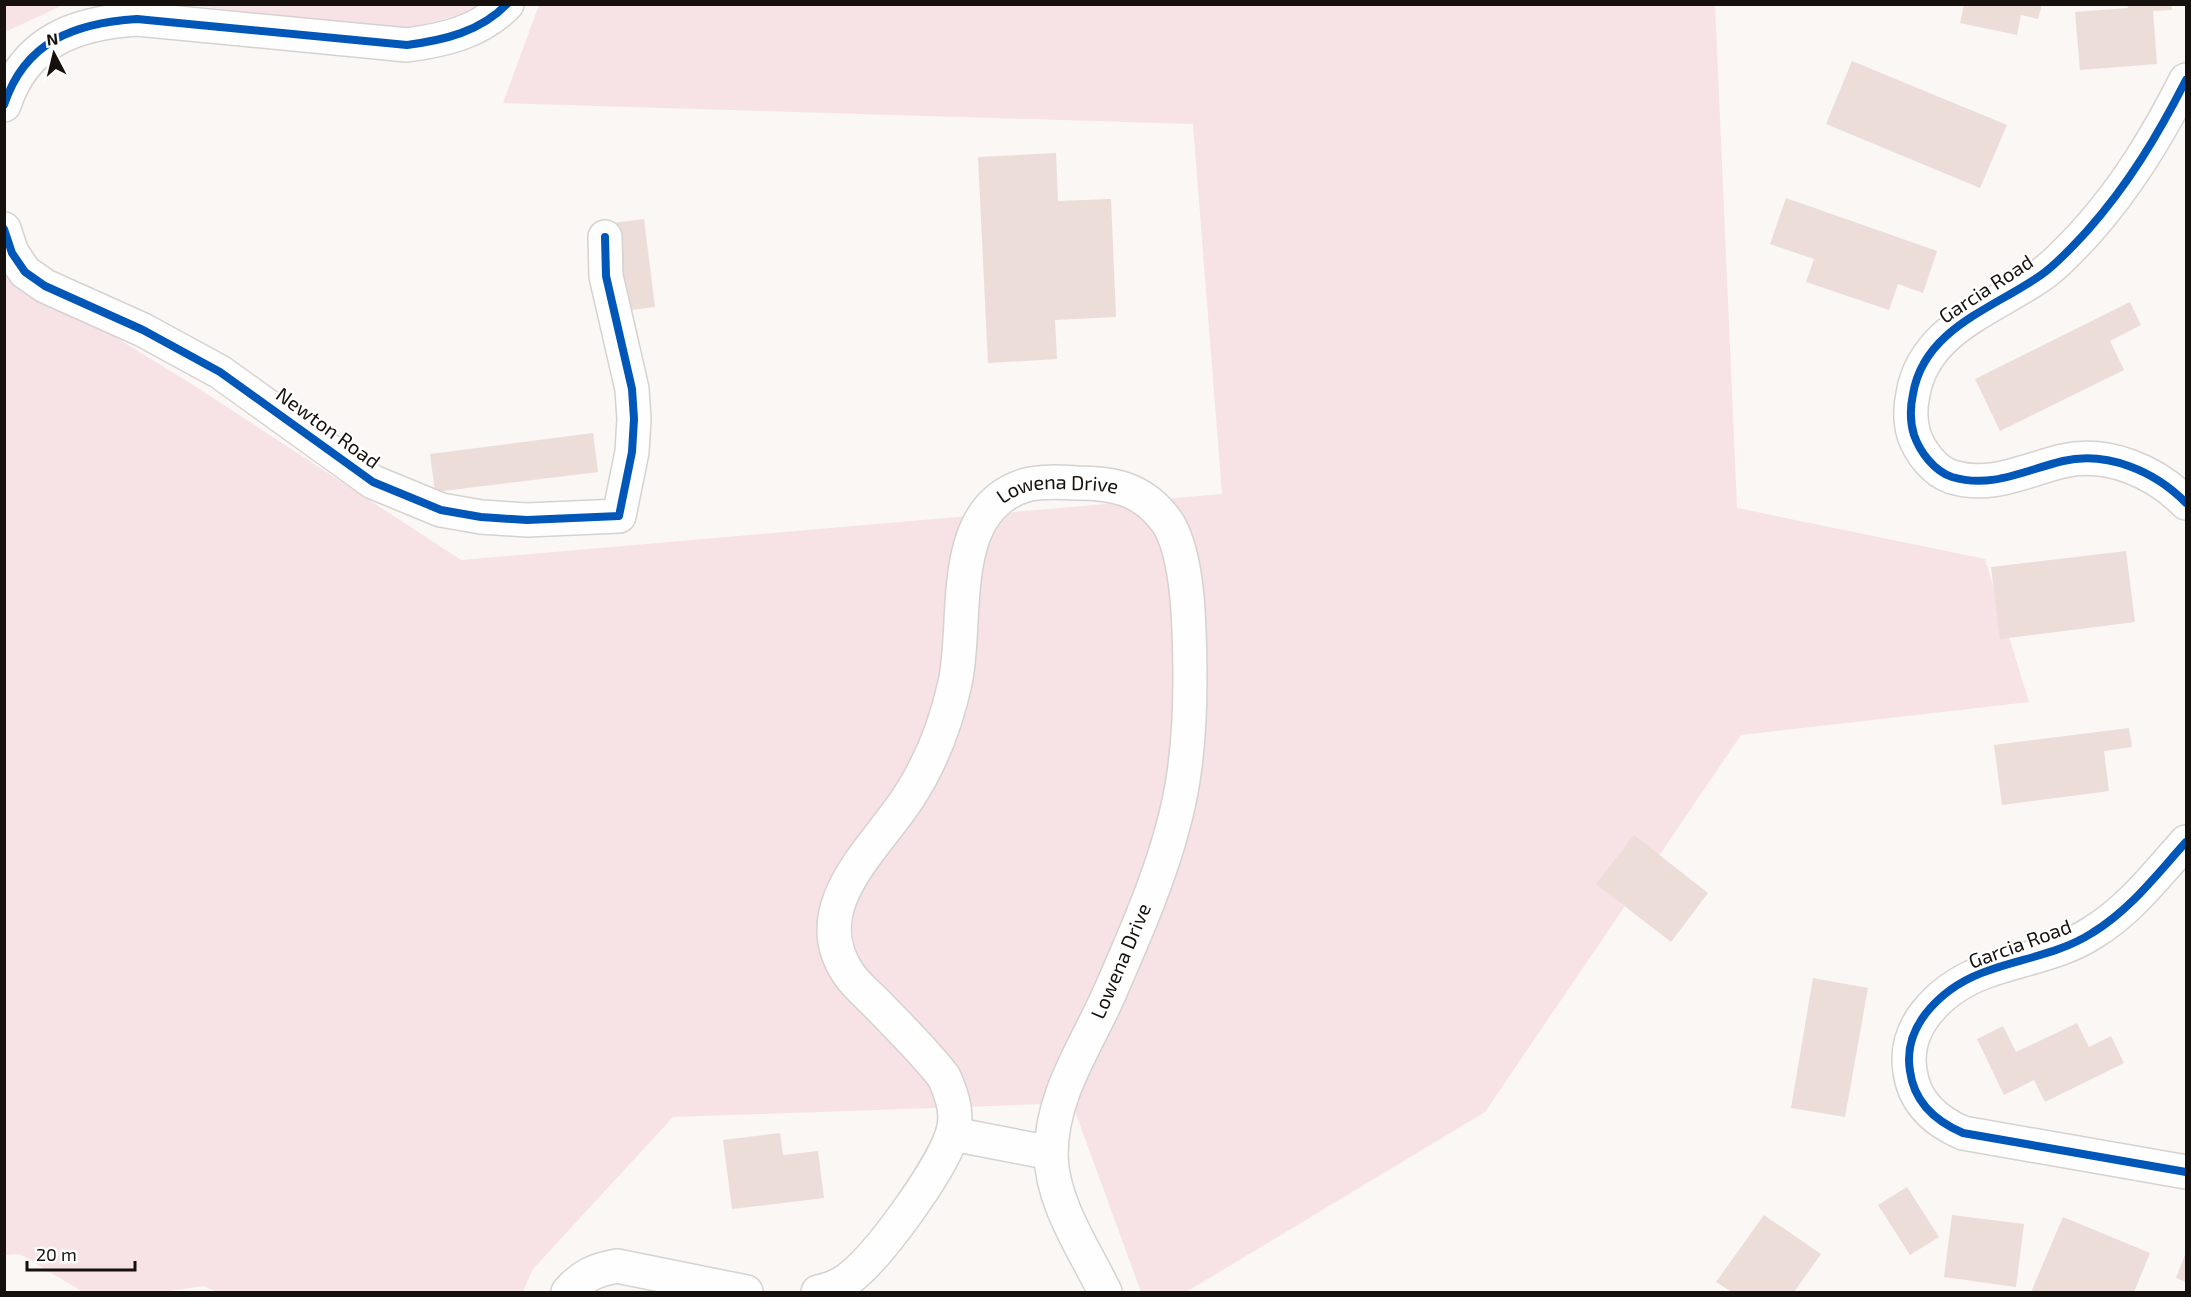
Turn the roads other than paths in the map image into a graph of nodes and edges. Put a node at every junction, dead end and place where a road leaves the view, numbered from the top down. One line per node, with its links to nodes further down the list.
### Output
1 (507, 4): 3 (street)
2 (2187, 80): 6 (street, Garcia Road)
3 (4, 105)
4 (4, 229): 5 (street, Newton Road)
5 (604, 237)
6 (2187, 503)
7 (2187, 842): 10 (street, Garcia Road)
8 (953, 1134): 9 (street); 9 (street, Lowena Drive); 13 (street, Lowena Drive)
9 (1051, 1153): 14 (street, Lowena Drive)
10 (2187, 1172)
11 (568, 1293): 12 (street)
12 (746, 1293)
13 (818, 1293)
14 (1105, 1293)

